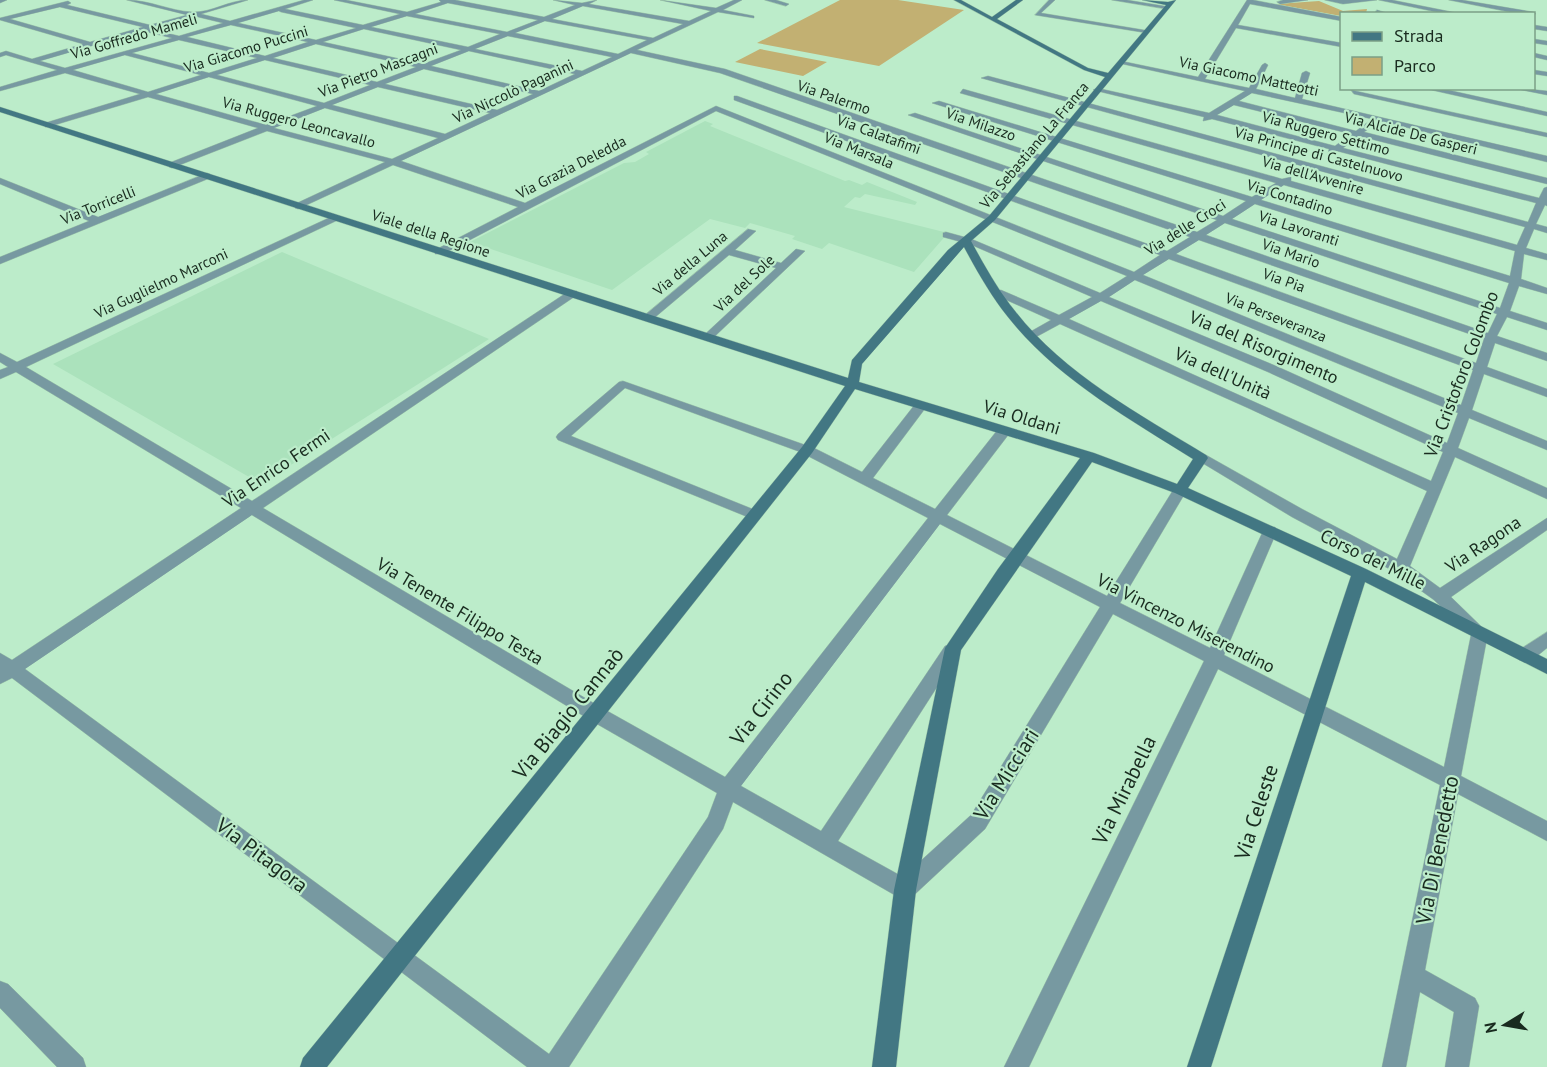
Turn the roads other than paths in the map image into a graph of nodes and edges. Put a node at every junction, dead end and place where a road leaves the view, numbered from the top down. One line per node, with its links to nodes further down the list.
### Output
1 (80, 0): 28 (street)
2 (132, 0): 30 (street)
3 (245, 0): 37 (street)
4 (310, 0): 32 (street, Via Goffredo Mameli)
5 (337, 0): 36 (street)
6 (447, 0): 36 (street, Via Giacomo Puccini); 41 (street)
7 (556, 0): 29 (street)
8 (594, 0): 29 (street, Via Pietro Mascagni)
9 (663, 0): 33 (street)
10 (740, 0): 33 (street, Via Niccolò Paganini)
11 (768, 0): 25 (street)
12 (957, 0): 42 (main road)
13 (1020, 0): 42 (main road)
14 (1052, 0): 50 (lane)
15 (1115, 0): 26 (lane)
16 (1145, 0): 26 (main road)
17 (1305, 0): 27 (street)
18 (1328, 0): 19 (street)
19 (1374, 0)
20 (1381, 0): 34 (street)
21 (1452, 0): 31 (street)
22 (1502, 0): 31 (street)
23 (1249, 1): 27 (street); 47 (street)
24 (176, 2): 30 (street)
25 (786, 4)
26 (1170, 4): 50 (main road, Via Sebastiano La Franca)
27 (1259, 4): 38 (street)
28 (59, 5): 40 (street); 49 (street)
29 (583, 5): 41 (street, Via Pietro Mascagni); 45 (street)
30 (159, 7): 37 (street)
31 (1497, 8): 35 (street)
32 (278, 9): 44 (street, Via Goffredo Mameli); 48 (street)
33 (718, 10): 39 (street); 45 (street, Via Niccolò Paganini)
34 (1448, 12)
35 (1522, 12)
36 (407, 14): 48 (street, Via Giacomo Puccini); 52 (street)
37 (195, 15): 44 (street); 49 (street)
38 (1319, 15): 43 (street); 46 (street)
39 (752, 17)
40 (1, 19): 57 (street)
41 (545, 19): 52 (street, Via Pietro Mascagni); 55 (street)
42 (993, 19): 73 (main road)
43 (1340, 19)
44 (231, 23): 53 (street, Via Goffredo Mameli); 56 (street)
45 (689, 23): 55 (street, Via Niccolò Paganini)
46 (1316, 23)
47 (1233, 26): 54 (street); 75 (street)
48 (363, 27): 56 (street, Via Giacomo Puccini); 59 (street)
49 (147, 28): 53 (street); 57 (street)
50 (1147, 31): 66 (main road, Via Sebastiano La Franca)
51 (1312, 31): 54 (street)
52 (507, 34): 59 (street, Via Pietro Mascagni); 63 (street)
53 (179, 38): 61 (street, Via Goffredo Mameli); 64 (street)
54 (1309, 39): 58 (street)
55 (655, 40): 60 (street, Via Niccolò Paganini)
56 (316, 42): 64 (street, Via Giacomo Puccini); 68 (street)
57 (90, 44): 65 (street)
58 (1340, 45)
59 (467, 50): 68 (street, Via Pietro Mascagni); 71 (street)
60 (630, 51): 63 (street, Via Niccolò Paganini); 118 (street, Via Palermo)
61 (124, 53): 69 (street, Via Goffredo Mameli); 72 (street)
62 (0, 55): 65 (street, Via Ruggero Leoncavallo)
63 (619, 56): 71 (street, Via Niccolò Paganini)
64 (264, 58): 72 (street, Via Giacomo Puccini); 76 (street)
65 (32, 61): 69 (street, Via Ruggero Leoncavallo)
66 (1121, 63): 73 (main road, Via Sebastiano La Franca); 75 (street, Via Giacomo Matteotti)
67 (1265, 65): 79 (street)
68 (424, 67): 76 (street, Via Pietro Mascagni); 84 (street)
69 (65, 70): 77 (street, Via Goffredo Mameli); 86 (street, Via Ruggero Leoncavallo)
70 (1306, 73): 88 (street)
71 (582, 74): 84 (street, Via Niccolò Paganini)
72 (208, 75): 86 (street, Via Giacomo Puccini); 92 (street)
73 (1109, 76): 78 (main road, Via Sebastiano La Franca)
74 (985, 78): 91 (street, Via Principe di Castelnuovo)
75 (1201, 79): 79 (street, Via Giacomo Matteotti)
76 (377, 85): 92 (street, Via Pietro Mascagni); 96 (street)
77 (0, 89)
78 (1097, 90): 91 (main road, Via Sebastiano La Franca); 100 (street, Via Ruggero Settimo)
79 (1252, 90): 88 (street, Via Giacomo Matteotti); 89 (street)
80 (1354, 90): 95 (street); 108 (street)
81 (1436, 90): 98 (street)
82 (1532, 90): 85 (street)
83 (963, 91): 102 (street, Via dell'Avvenire)
84 (540, 93): 96 (street, Via Niccolò Paganini)
85 (1547, 93)
86 (147, 94): 103 (street, Via Giacomo Puccini); 105 (street, Via Ruggero Leoncavallo)
87 (737, 98): 97 (street, Via Calatafimi)
88 (1298, 100): 95 (street, Via Giacomo Matteotti)
89 (1233, 102): 100 (street); 107 (street, Via Alcide De Gasperi)
90 (936, 103): 110 (street, Via Contadino)
91 (1085, 105): 102 (main road, Via Sebastiano La Franca); 106 (street, Via Principe di Castelnuovo)
92 (324, 106): 105 (street, Via Pietro Mascagni); 109 (street)
93 (716, 108): 104 (street, Via Marsala); 126 (street, Via Grazia Deledda)
94 (0, 109): 103 (main road, Viale della Regione)
95 (1347, 111): 101 (street, Via Giacomo Matteotti)
96 (498, 113): 109 (street, Via Niccolò Paganini)
97 (790, 113): 104 (street); 122 (street, Via Calatafimi)
98 (1547, 114)
99 (912, 115): 112 (street, Via Milazzo)
100 (1210, 116): 106 (street); 111 (street, Via Ruggero Settimo)
101 (1379, 118): 107 (street, Via delle Croci); 113 (street, Via Giacomo Matteotti)
102 (1071, 122): 110 (main road, Via Sebastiano La Franca); 120 (street, Via dell'Avvenire)
103 (48, 124): 115 (main road, Viale della Regione)
104 (761, 126): 128 (street, Via Marsala)
105 (266, 128): 114 (street, Via Ruggero Leoncavallo); 115 (street, Via Pietro Mascagni)
106 (1186, 133): 116 (street, Via Principe di Castelnuovo)
107 (1358, 133): 111 (street, Via delle Croci); 121 (street, Via Alcide De Gasperi)
108 (1547, 135)
109 (445, 137): 114 (street, Via Niccolò Paganini)
110 (1056, 140): 112 (main road, Via Sebastiano La Franca); 124 (street, Via Contadino)
111 (1335, 149): 116 (street, Via delle Croci); 123 (street, Via Ruggero Settimo)
112 (1041, 159): 118 (main road, Via Sebastiano La Franca); 129 (street, Via Lavoranti)
113 (1547, 159)
114 (394, 162): 125 (street, Via Niccolò Paganini); 126 (street, Via Ruggero Leoncavallo)
115 (172, 165): 117 (main road, Viale della Regione)
116 (1309, 166): 120 (street, Via delle Croci); 131 (street, Via Principe di Castelnuovo)
117 (207, 176): 125 (main road, Viale della Regione); 130 (street, Via Torricelli)
118 (1026, 177): 122 (main road, Via Sebastiano La Franca); 135 (street, Via Mario)
119 (0, 181): 130 (street)
120 (1284, 182): 124 (street, Via delle Croci); 137 (street, Via dell'Avvenire)
121 (1547, 182)
122 (1010, 196): 128 (main road, Via Sebastiano La Franca); 141 (street, Via Pia)
123 (1545, 198): 131 (street, Via Cristoforo Colombo)
124 (1254, 202): 129 (street, Via delle Croci); 146 (street, Via Contadino)
125 (298, 206): 127 (main road, Viale della Regione)
126 (524, 206): 139 (street, Via Grazia Deledda)
127 (335, 218): 139 (main road, Viale della Regione); 160 (street, Via Guglielmo Marconi)
128 (993, 218): 136 (main road, Via Sebastiano La Franca); 145 (street, Via Perseveranza)
129 (1225, 220): 135 (street, Via delle Croci); 151 (street, Via Lavoranti)
130 (98, 221): 143 (street, Via Torricelli)
131 (1530, 225): 132 (street, Via Principe di Castelnuovo); 137 (street, Via Cristoforo Colombo)
132 (1547, 230)
133 (751, 231): 140 (street, Via della Luna)
134 (946, 235): 136 (lane)
135 (1197, 236): 141 (street, Via delle Croci); 157 (street, Via Mario)
136 (964, 240): 148 (main road); 150 (street, Via del Risorgimento); 163 (main road, Via Sebastiano La Franca)
137 (1520, 249): 142 (street, Via dell'Avvenire); 146 (street, Via Cristoforo Colombo)
138 (800, 251): 144 (street, Via del Sole)
139 (439, 252): 149 (main road, Viale della Regione)
140 (727, 252): 144 (street); 152 (street, Via della Luna)
141 (1170, 254): 145 (street, Via delle Croci); 161 (street, Via Pia)
142 (1547, 257)
143 (0, 261)
144 (783, 267): 156 (street, Via del Sole)
145 (1135, 275): 150 (street, Via delle Croci); 166 (street, Via Perseveranza)
146 (1515, 281): 147 (street, Via Contadino); 151 (street, Via Cristoforo Colombo)
147 (1547, 291)
148 (996, 292): 153 (street, Via dell'Unità); 155 (main road)
149 (573, 293): 152 (main road, Viale della Regione); 177 (street, Via Enrico Fermi)
150 (1101, 297): 153 (street, Via delle Croci); 170 (street, Via del Risorgimento)
151 (1504, 312): 154 (street, Via Lavoranti); 157 (street, Via Cristoforo Colombo)
152 (648, 317): 156 (main road, Viale della Regione)
153 (1061, 320): 155 (street, Via delle Croci); 174 (street, Via dell'Unità)
154 (1547, 327)
155 (1032, 335): 172 (main road)
156 (708, 337): 163 (main road, Viale della Regione)
157 (1491, 337): 159 (street, Via Mario); 161 (street, Via Cristoforo Colombo)
158 (0, 357): 160 (street, Via Tenente Filippo Testa)
159 (1547, 357)
160 (16, 367): 162 (street, Via Guglielmo Marconi); 177 (street, Via Tenente Filippo Testa)
161 (1480, 368): 164 (street, Via Pia); 166 (street, Via Cristoforo Colombo)
162 (0, 375)
163 (853, 383): 165 (main road, Via Oldani); 169 (main road, Via Biagio Cannaò)
164 (1547, 393)
165 (921, 406): 167 (main road, Via Oldani); 173 (street)
166 (1464, 412): 168 (street, Via Perseveranza); 170 (street, Via Cristoforo Colombo)
167 (1004, 430): 171 (main road, Via Oldani); 179 (street, Via Cirino)
168 (1547, 446)
169 (807, 450): 173 (street, Via Vincenzo Miserendino); 178 (main road, Via Biagio Cannaò); 178 (lane)
170 (1451, 450): 174 (street, Via Cristoforo Colombo); 176 (street, Via del Risorgimento)
171 (1089, 456): 175 (main road, Via Oldani); 182 (main road)
172 (1201, 458): 175 (main road); 183 (street)
173 (864, 480): 179 (street, Via Vincenzo Miserendino)
174 (1434, 489): 183 (street, Via Cristoforo Colombo)
175 (1180, 490): 181 (main road, Corso dei Mille); 186 (street, Via Micciari)
176 (1547, 494)
177 (252, 508): 193 (street, Via Enrico Fermi); 195 (street, Via Tenente Filippo Testa)
178 (755, 515): 195 (main road, Via Biagio Cannaò)
179 (937, 517): 182 (street, Via Vincenzo Miserendino); 197 (street, Via Cirino)
180 (1547, 523): 185 (street, Via Ragona)
181 (1270, 531): 184 (main road, Corso dei Mille); 191 (street, Via Mirabella)
182 (1015, 557): 186 (street, Via Vincenzo Miserendino); 189 (main road)
183 (1401, 568): 185 (street)
184 (1360, 573): 187 (main road, Corso dei Mille); 194 (main road, Via Celeste)
185 (1440, 596): 187 (street)
186 (1110, 606): 191 (street, Via Vincenzo Miserendino); 200 (street, Via Micciari)
187 (1480, 633): 190 (main road, Corso dei Mille); 196 (street, Via Di Benedetto)
188 (1547, 639): 190 (street)
189 (953, 648): 199 (street); 200 (main road)
190 (1525, 656): 192 (main road, Corso dei Mille)
191 (1214, 659): 194 (street, Via Vincenzo Miserendino); 209 (street, Via Mirabella)
192 (1547, 667)
193 (4, 668): 201 (street, Via Pitagora)
194 (1315, 710): 196 (street, Via Vincenzo Miserendino); 210 (main road, Via Celeste)
195 (596, 714): 197 (street, Via Tenente Filippo Testa); 201 (main road, Via Biagio Cannaò)
196 (1451, 781): 198 (street, Via Vincenzo Miserendino); 202 (street, Via Di Benedetto)
197 (728, 788): 199 (street, Via Tenente Filippo Testa); 207 (street, Via Cirino)
198 (1547, 831)
199 (824, 844): 200 (street, Via Tenente Filippo Testa)
200 (905, 890): 208 (main road)
201 (400, 958): 205 (main road, Via Biagio Cannaò); 206 (street, Via Pitagora)
202 (1412, 975): 211 (street, Via Di Benedetto); 212 (street)
203 (0, 992): 204 (street)
204 (74, 1067)
205 (312, 1067)
206 (547, 1067)
207 (555, 1067)
208 (884, 1067)
209 (1017, 1067)
210 (1199, 1067)
211 (1394, 1067)
212 (1457, 1067)

